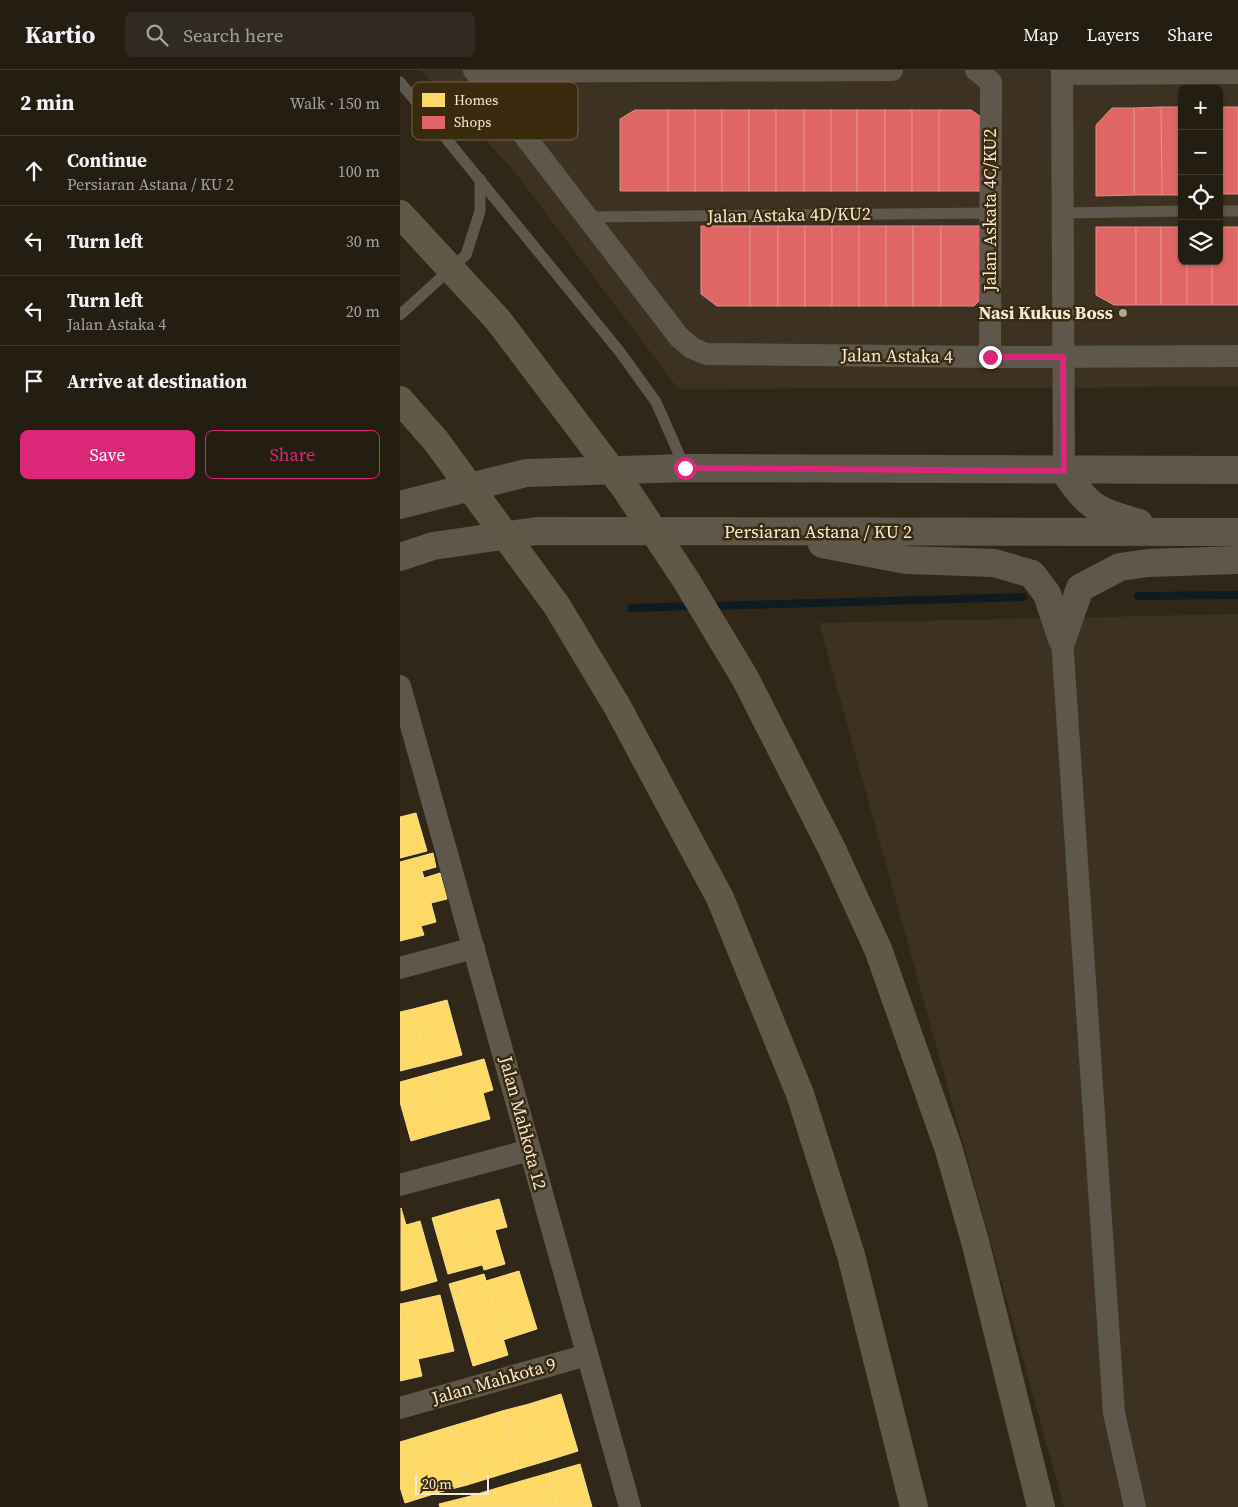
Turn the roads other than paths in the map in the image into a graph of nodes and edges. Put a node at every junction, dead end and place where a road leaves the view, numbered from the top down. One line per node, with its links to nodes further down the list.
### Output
1 (892, 70): 2 (street)
2 (475, 71): 7 (street)
3 (1062, 72): 4 (street); 15 (street)
4 (1238, 73)
5 (983, 76): 16 (street, Jalan Askata 4C/KU2)
6 (400, 82): 8 (lane)
7 (484, 82)
8 (412, 96)
9 (448, 140): 11 (lane)
10 (528, 140): 18 (street)
11 (480, 178): 19 (lane); 24 (lane)
12 (1178, 211): 15 (lane)
13 (1223, 211): 14 (lane)
14 (1238, 211)
15 (1063, 212): 22 (street)
16 (990, 213): 18 (lane, Jalan Astaka 4D/KU2); 21 (street, Jalan Askata 4C/KU2)
17 (400, 214): 44 (highway)
18 (588, 217): 21 (street, Jalan Astaka 4)
19 (400, 315)
20 (1238, 356): 22 (street, Jalan Astaka 4)
21 (990, 357): 22 (street, Jalan Astaka 4)
22 (1063, 357): 26 (street)
23 (400, 400): 43 (highway)
24 (685, 468): 26 (street); 27 (street)
25 (1238, 470): 26 (street)
26 (1064, 471): 30 (street)
27 (400, 505)
28 (759, 532): 30 (street, Persiaran Astana / KU 2); 31 (street, Persiaran Astana / KU 2); 33 (street)
29 (1238, 532): 30 (street, Persiaran Astana / KU 2)
30 (1172, 533)
31 (400, 557)
32 (1238, 560): 33 (street)
33 (1062, 639): 45 (street)
34 (400, 686): 35 (street, Jalan Mahkota 12)
35 (409, 760): 36 (street, Jalan Mahkota 12)
36 (474, 948): 37 (street); 38 (street, Jalan Mahkota 12)
37 (400, 968)
38 (530, 1150): 39 (street); 40 (street, Jalan Mahkota 12)
39 (400, 1185)
40 (587, 1355): 41 (street, Jalan Mahkota 9); 42 (street, Jalan Mahkota 12)
41 (400, 1408)
42 (630, 1507)
43 (914, 1507)
44 (1041, 1507)
45 (1135, 1507)

